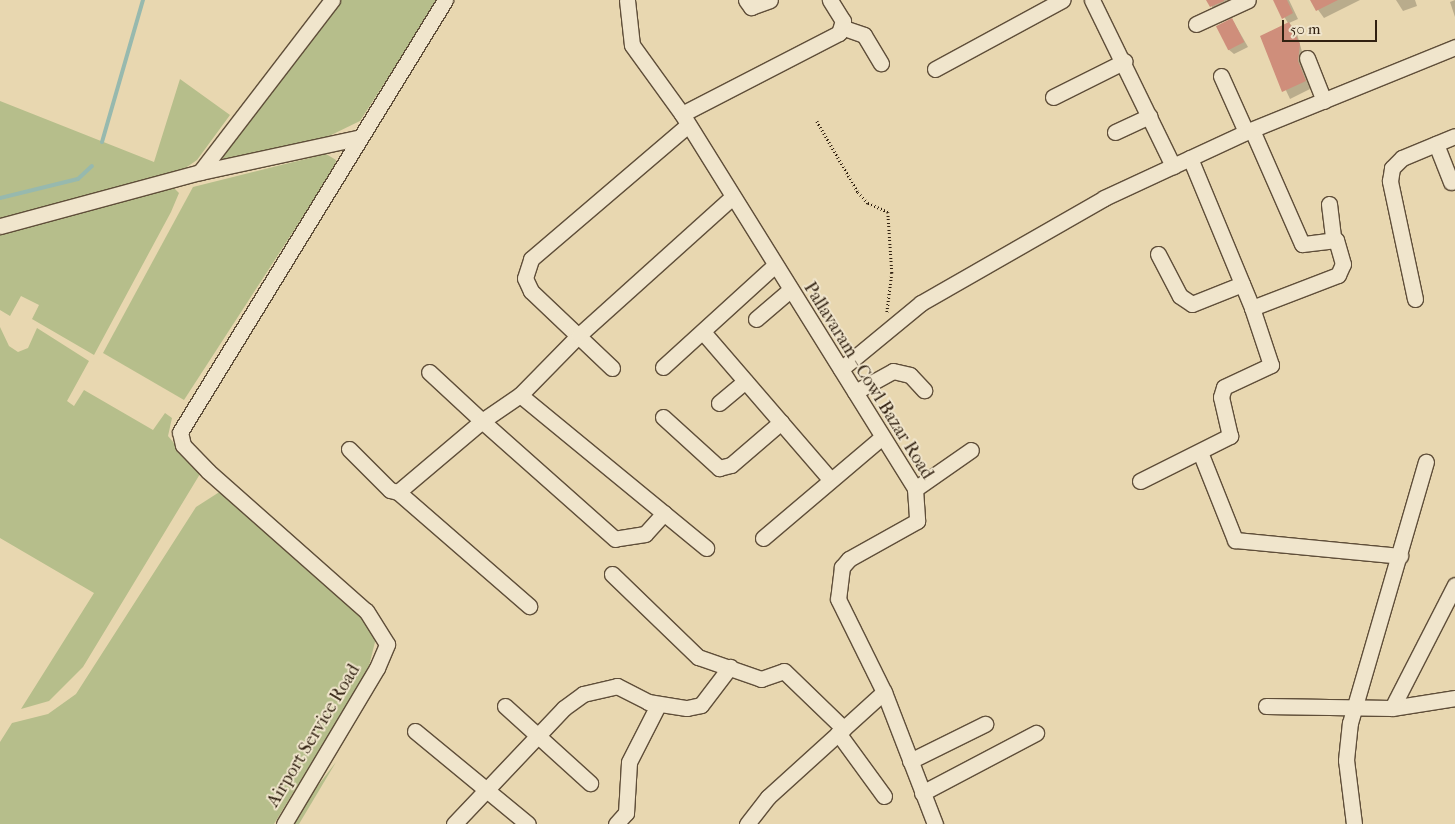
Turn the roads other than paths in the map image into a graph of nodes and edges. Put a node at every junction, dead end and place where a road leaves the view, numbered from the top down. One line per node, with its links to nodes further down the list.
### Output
1 (332, 0): 29 (street)
2 (445, 0): 25 (street)
3 (627, 0): 21 (street, Pallavaram - Cowl Bazar Road)
4 (746, 0): 5 (street)
5 (770, 0)
6 (830, 0): 11 (street)
7 (1062, 0): 16 (street)
8 (1092, 0): 14 (street)
9 (1248, 0): 10 (street)
10 (1196, 24)
11 (844, 28): 15 (street); 21 (street)
12 (1455, 47): 19 (street)
13 (1307, 58): 19 (street)
14 (1124, 61): 18 (street); 20 (street)
15 (881, 63)
16 (935, 69)
17 (1221, 76): 22 (street)
18 (1053, 97)
19 (1324, 101): 22 (street)
20 (1149, 116): 23 (street); 28 (street)
21 (685, 120): 31 (street, Pallavaram - Cowl Bazar Road); 43 (street)
22 (1249, 131): 27 (street); 34 (street)
23 (1116, 132)
24 (1455, 136): 26 (street)
25 (356, 138): 29 (street); 90 (street, Airport Service Road)
26 (1436, 144): 30 (street); 39 (street)
27 (1190, 158): 28 (street); 37 (street)
28 (1174, 166): 46 (street)
29 (200, 172): 33 (street)
30 (1451, 182)
31 (731, 198): 36 (street, Pallavaram - Cowl Bazar Road); 43 (street)
32 (1329, 204): 34 (street)
33 (0, 226)
34 (1333, 238): 40 (street)
35 (1158, 254): 37 (street)
36 (774, 266): 38 (street, Pallavaram - Cowl Bazar Road); 42 (street)
37 (1242, 284): 40 (street)
38 (790, 290): 41 (street); 46 (street, Pallavaram - Cowl Bazar Road)
39 (1415, 299)
40 (1252, 308): 59 (street)
41 (756, 319)
42 (703, 332): 44 (street); 48 (street)
43 (579, 335): 45 (street); 51 (street)
44 (662, 367)
45 (612, 368)
46 (841, 369): 50 (street, Pallavaram - Cowl Bazar Road)
47 (429, 372): 54 (street)
48 (745, 382): 52 (street); 55 (street)
49 (924, 390): 50 (street)
50 (855, 392): 56 (street, Pallavaram - Cowl Bazar Road)
51 (520, 395): 54 (street); 65 (street)
52 (719, 403)
53 (663, 417): 55 (street)
54 (482, 421): 64 (street); 65 (street)
55 (780, 422): 61 (street)
56 (882, 437): 61 (street); 63 (street, Pallavaram - Cowl Bazar Road)
57 (349, 449): 64 (street)
58 (971, 450): 63 (street)
59 (1200, 452): 62 (street); 68 (street)
60 (1426, 462): 68 (street)
61 (830, 479): 66 (street)
62 (1140, 480)
63 (915, 489): 73 (street, Pallavaram - Cowl Bazar Road)
64 (398, 492): 71 (street)
65 (664, 513): 67 (street)
66 (763, 538)
67 (706, 548)
68 (1400, 556): 76 (street)
69 (612, 574): 72 (street)
70 (1455, 585): 79 (street)
71 (529, 606)
72 (730, 667): 75 (street); 82 (street)
73 (884, 692): 82 (street); 85 (street, Pallavaram - Cowl Bazar Road)
74 (1455, 698): 79 (street)
75 (658, 705): 84 (street); 93 (street)
76 (1358, 705): 78 (street); 79 (street); 96 (street)
77 (505, 706): 84 (street)
78 (1266, 706)
79 (1392, 708)
80 (985, 724): 85 (street)
81 (415, 731): 87 (street)
82 (841, 731): 89 (street); 94 (street)
83 (1036, 733): 88 (street)
84 (538, 736): 86 (street); 87 (street)
85 (910, 761): 88 (street, Pallavaram - Cowl Bazar Road)
86 (590, 783)
87 (484, 792): 91 (street); 92 (street)
88 (922, 793): 95 (street, Pallavaram - Cowl Bazar Road)
89 (884, 796)
90 (284, 824)
91 (454, 824)
92 (528, 824)
93 (616, 824)
94 (747, 824)
95 (935, 824)
96 (1354, 824)

